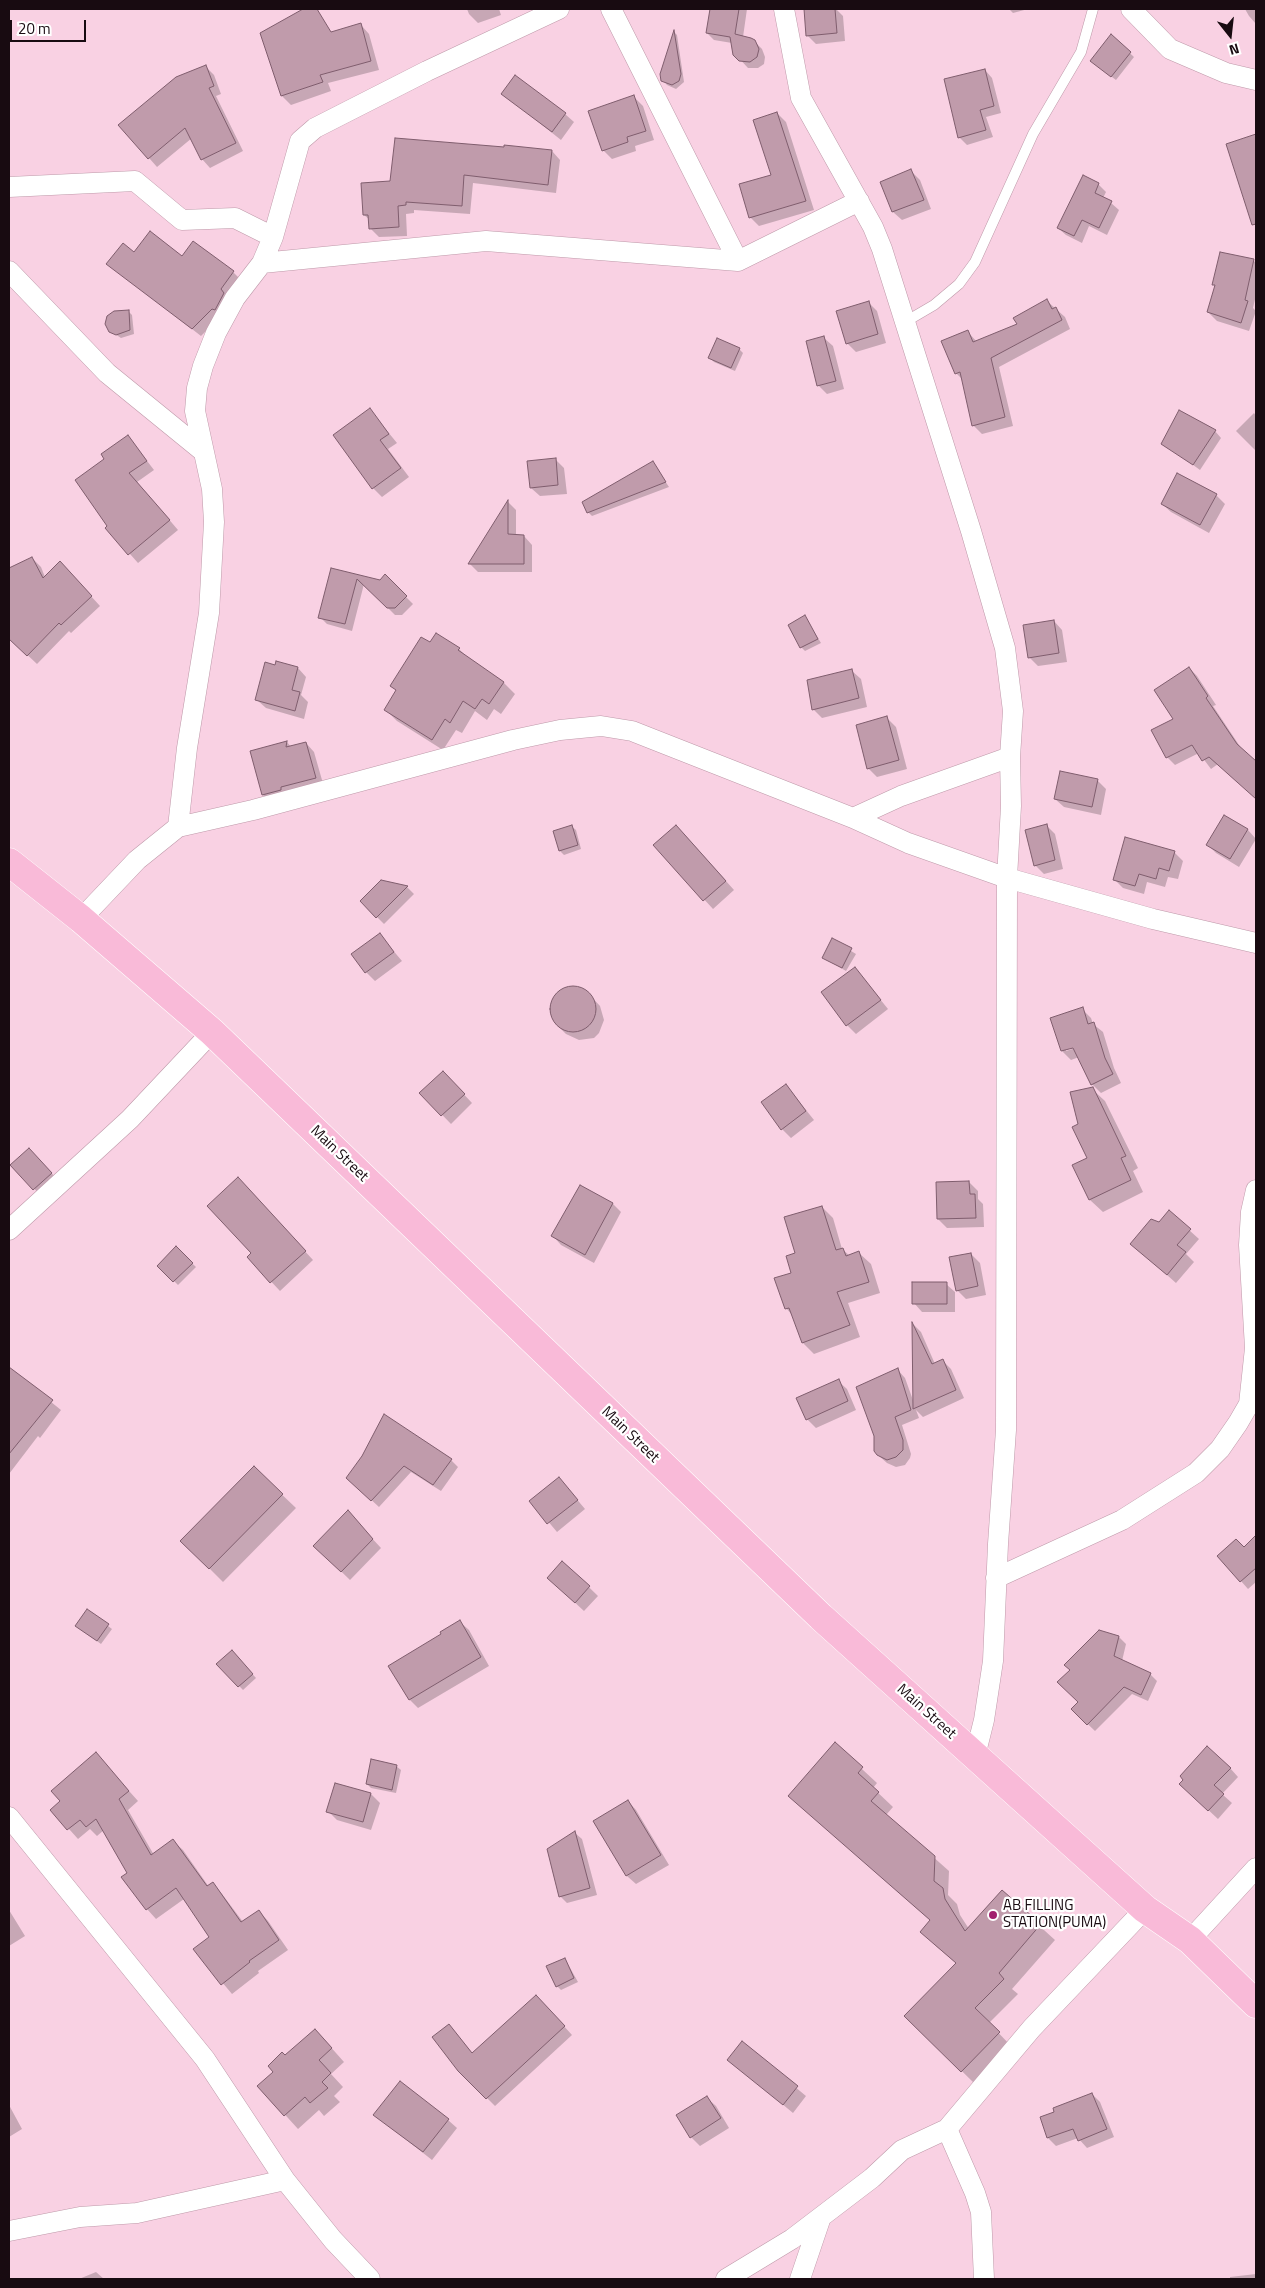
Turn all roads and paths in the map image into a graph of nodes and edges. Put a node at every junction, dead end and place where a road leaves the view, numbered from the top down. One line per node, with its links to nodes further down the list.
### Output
1 (559, 9): 9 (street)
2 (611, 9): 10 (street)
3 (784, 9): 8 (street)
4 (1093, 9): 13 (lane)
5 (1131, 9): 6 (street)
6 (1256, 80)
7 (9, 187): 9 (street)
8 (859, 201): 10 (street); 13 (street)
9 (273, 237): 11 (street)
10 (738, 261): 11 (street)
11 (262, 263): 14 (street)
12 (9, 271): 14 (street)
13 (905, 322): 15 (street)
14 (204, 452): 17 (street)
15 (1010, 757): 16 (street); 19 (street)
16 (853, 818): 17 (street); 19 (street)
17 (178, 827): 20 (street)
18 (9, 862): 20 (highway, Main Street)
19 (1007, 878): 21 (street); 25 (street)
20 (81, 918): 22 (highway, Main Street)
21 (1256, 943)
22 (212, 1032): 24 (street); 26 (highway, Main Street)
23 (1256, 1190): 25 (street)
24 (9, 1230)
25 (996, 1578): 26 (street)
26 (975, 1756): 29 (highway, Main Street)
27 (9, 1817): 33 (street)
28 (1256, 1868): 30 (street)
29 (1145, 1909): 30 (highway, Main Street); 32 (street)
30 (1190, 1940): 31 (highway, Main Street)
31 (1256, 2004)
32 (947, 2128): 34 (street); 39 (street)
33 (284, 2180): 35 (street); 36 (street)
34 (821, 2217): 37 (street); 38 (street)
35 (9, 2231)
36 (370, 2279)
37 (726, 2279)
38 (800, 2279)
39 (984, 2279)

